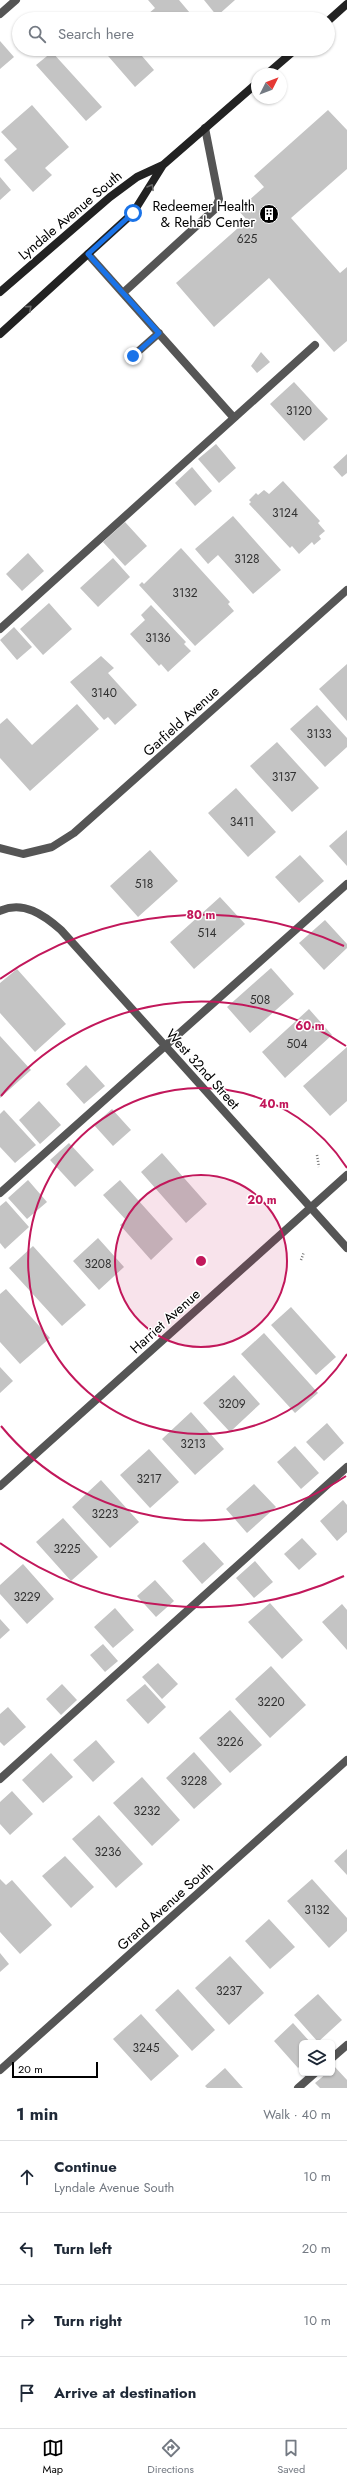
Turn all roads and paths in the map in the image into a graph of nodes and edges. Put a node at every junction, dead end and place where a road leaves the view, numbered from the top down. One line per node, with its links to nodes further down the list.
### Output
1 (16, 0): 3 (street)
2 (347, 4): 4 (main road)
3 (0, 14)
4 (335, 15)
5 (288, 56): 6 (main road)
6 (274, 68)
7 (251, 88): 8 (main road, Lyndale Avenue South)
8 (205, 128): 9 (main road, Lyndale Avenue South); 12 (street)
9 (163, 165): 10 (main road, Lyndale Avenue South, one-way to 9); 11 (main road, Lyndale Avenue South)
10 (88, 254): 12 (street); 14 (main road, Lyndale Avenue South, one-way to 10)
11 (0, 292)
12 (123, 293): 13 (street)
13 (159, 333): 16 (street); 17 (street)
14 (0, 334)
15 (315, 345): 17 (street)
16 (133, 356)
17 (234, 418): 19 (street)
18 (347, 590): 20 (street, Garfield Avenue)
19 (0, 629)
20 (0, 848)
21 (347, 884): 23 (street)
22 (0, 911): 23 (street, West 32nd Street)
23 (165, 1046): 27 (street); 28 (street, West 32nd Street)
24 (317, 1155): 25 (path)
25 (319, 1167)
26 (347, 1175): 28 (street, Harriet Avenue)
27 (0, 1193)
28 (310, 1208): 29 (street, West 32nd Street); 33 (street, Harriet Avenue)
29 (347, 1248)
30 (304, 1252): 31 (path)
31 (301, 1260)
32 (347, 1467): 35 (street)
33 (0, 1486)
34 (347, 1760): 38 (street, Grand Avenue South)
35 (0, 1779)
36 (347, 2044): 37 (street)
37 (335, 2055)
38 (0, 2070)
39 (312, 2076): 40 (street)
40 (298, 2088)

